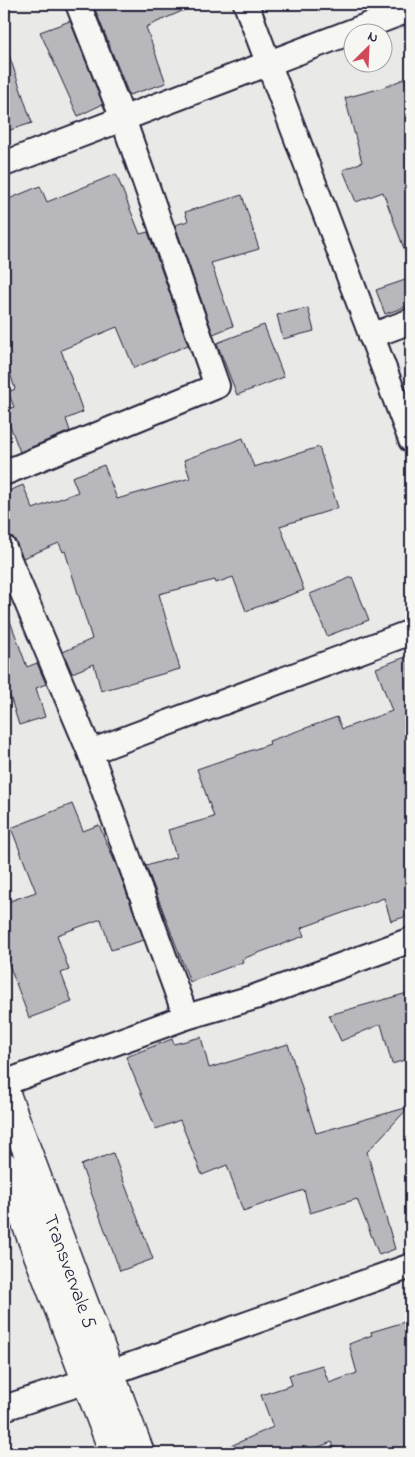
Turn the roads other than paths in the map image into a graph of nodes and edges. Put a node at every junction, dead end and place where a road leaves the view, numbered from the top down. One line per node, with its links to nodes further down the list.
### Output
1 (78, 4): 5 (street)
2 (246, 4): 4 (street)
3 (411, 9): 4 (street)
4 (268, 63): 5 (street); 8 (street)
5 (123, 119): 6 (street); 10 (street)
6 (4, 164)
7 (411, 321): 8 (street)
8 (371, 336): 9 (street)
9 (411, 440)
10 (4, 473)
11 (4, 548): 13 (street)
12 (411, 632): 13 (street)
13 (90, 752): 15 (street)
14 (411, 940): 15 (street)
15 (186, 1017): 16 (street)
16 (4, 1083)
17 (4, 1089): 20 (main road, Transvervale 5)
18 (4, 1166): 20 (main road, Transvervale 5)
19 (411, 1266): 20 (street)
20 (98, 1377): 21 (street); 22 (main road, Transvervale 5); 23 (main road, Transvervale 5)
21 (4, 1408)
22 (114, 1453)
23 (140, 1453)

